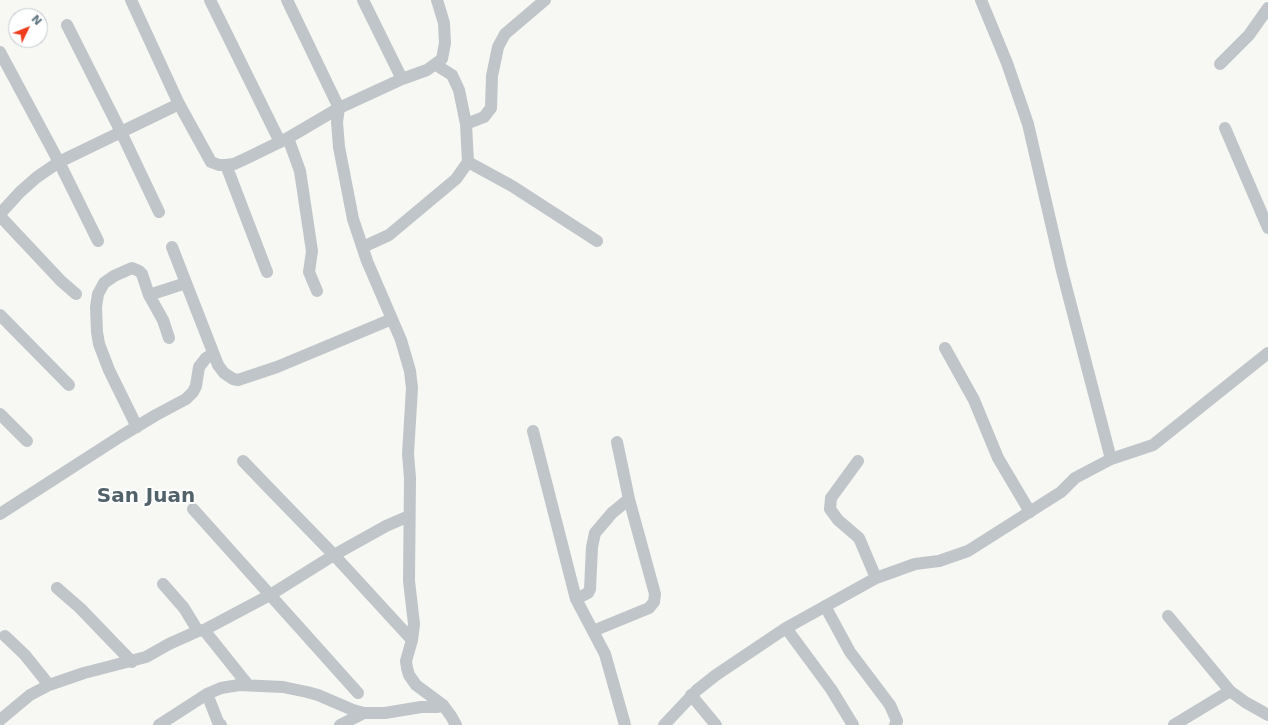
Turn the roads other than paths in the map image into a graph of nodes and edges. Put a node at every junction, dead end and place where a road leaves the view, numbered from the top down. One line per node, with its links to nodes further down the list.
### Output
1 (131, 0): 14 (street)
2 (210, 0): 19 (street)
3 (288, 0): 15 (street)
4 (363, 0): 13 (street)
5 (437, 0): 12 (street)
6 (545, 0): 16 (street)
7 (981, 0): 47 (street)
8 (1268, 8): 11 (street)
9 (67, 25): 18 (street)
10 (0, 52): 20 (street)
11 (1220, 64)
12 (436, 65): 13 (street); 16 (street)
13 (402, 79): 15 (street)
14 (179, 104): 18 (street); 22 (street)
15 (339, 108): 19 (street); 29 (street)
16 (466, 124): 21 (street)
17 (1225, 128): 25 (street)
18 (121, 132): 20 (street); 23 (street)
19 (284, 140): 22 (street); 32 (street)
20 (59, 162): 24 (street); 26 (street)
21 (468, 162): 27 (street); 29 (street)
22 (226, 166): 30 (street)
23 (159, 212)
24 (0, 215): 33 (street)
25 (1268, 228)
26 (98, 241)
27 (597, 241)
28 (172, 247): 31 (street)
29 (363, 247): 36 (street)
30 (267, 272)
31 (186, 283): 34 (street); 40 (street)
32 (317, 291)
33 (76, 294)
34 (149, 295): 37 (street); 43 (street)
35 (0, 315): 41 (street)
36 (392, 319): 40 (street); 54 (street)
37 (169, 338)
38 (945, 348): 52 (street)
39 (1268, 352): 47 (street)
40 (213, 354): 43 (street)
41 (69, 385)
42 (0, 414): 45 (street)
43 (137, 426): 53 (street)
44 (533, 431): 60 (street)
45 (27, 441)
46 (617, 442): 50 (street)
47 (1111, 459): 52 (street)
48 (244, 461): 55 (street)
49 (858, 461): 56 (street)
50 (628, 499): 60 (street); 65 (street)
51 (193, 509): 59 (street)
52 (1030, 512): 56 (street)
53 (0, 514)
54 (409, 516): 55 (street); 67 (street)
55 (334, 555): 59 (street); 67 (street)
56 (876, 578): 61 (street)
57 (163, 584): 64 (street)
58 (57, 588): 68 (street)
59 (270, 595): 64 (street); 72 (street)
60 (576, 599): 65 (street)
61 (825, 606): 63 (street); 87 (street)
62 (1168, 616): 71 (street)
63 (786, 628): 74 (street); 86 (street)
64 (201, 630): 68 (street); 70 (street)
65 (593, 631): 83 (street)
66 (5, 636): 69 (street)
67 (412, 640): 75 (street)
68 (132, 662): 69 (street)
69 (49, 685): 78 (street)
70 (248, 685): 73 (street); 76 (street)
71 (1230, 691): 77 (street); 88 (street)
72 (358, 693)
73 (207, 694): 79 (street); 80 (street)
74 (691, 695): 84 (street); 85 (street)
75 (443, 705): 76 (street); 82 (street)
76 (364, 714): 81 (street)
77 (1268, 715)
78 (0, 720)
79 (159, 725)
80 (221, 725)
81 (340, 725)
82 (456, 725)
83 (625, 725)
84 (664, 725)
85 (716, 725)
86 (852, 725)
87 (896, 725)
88 (1174, 725)

